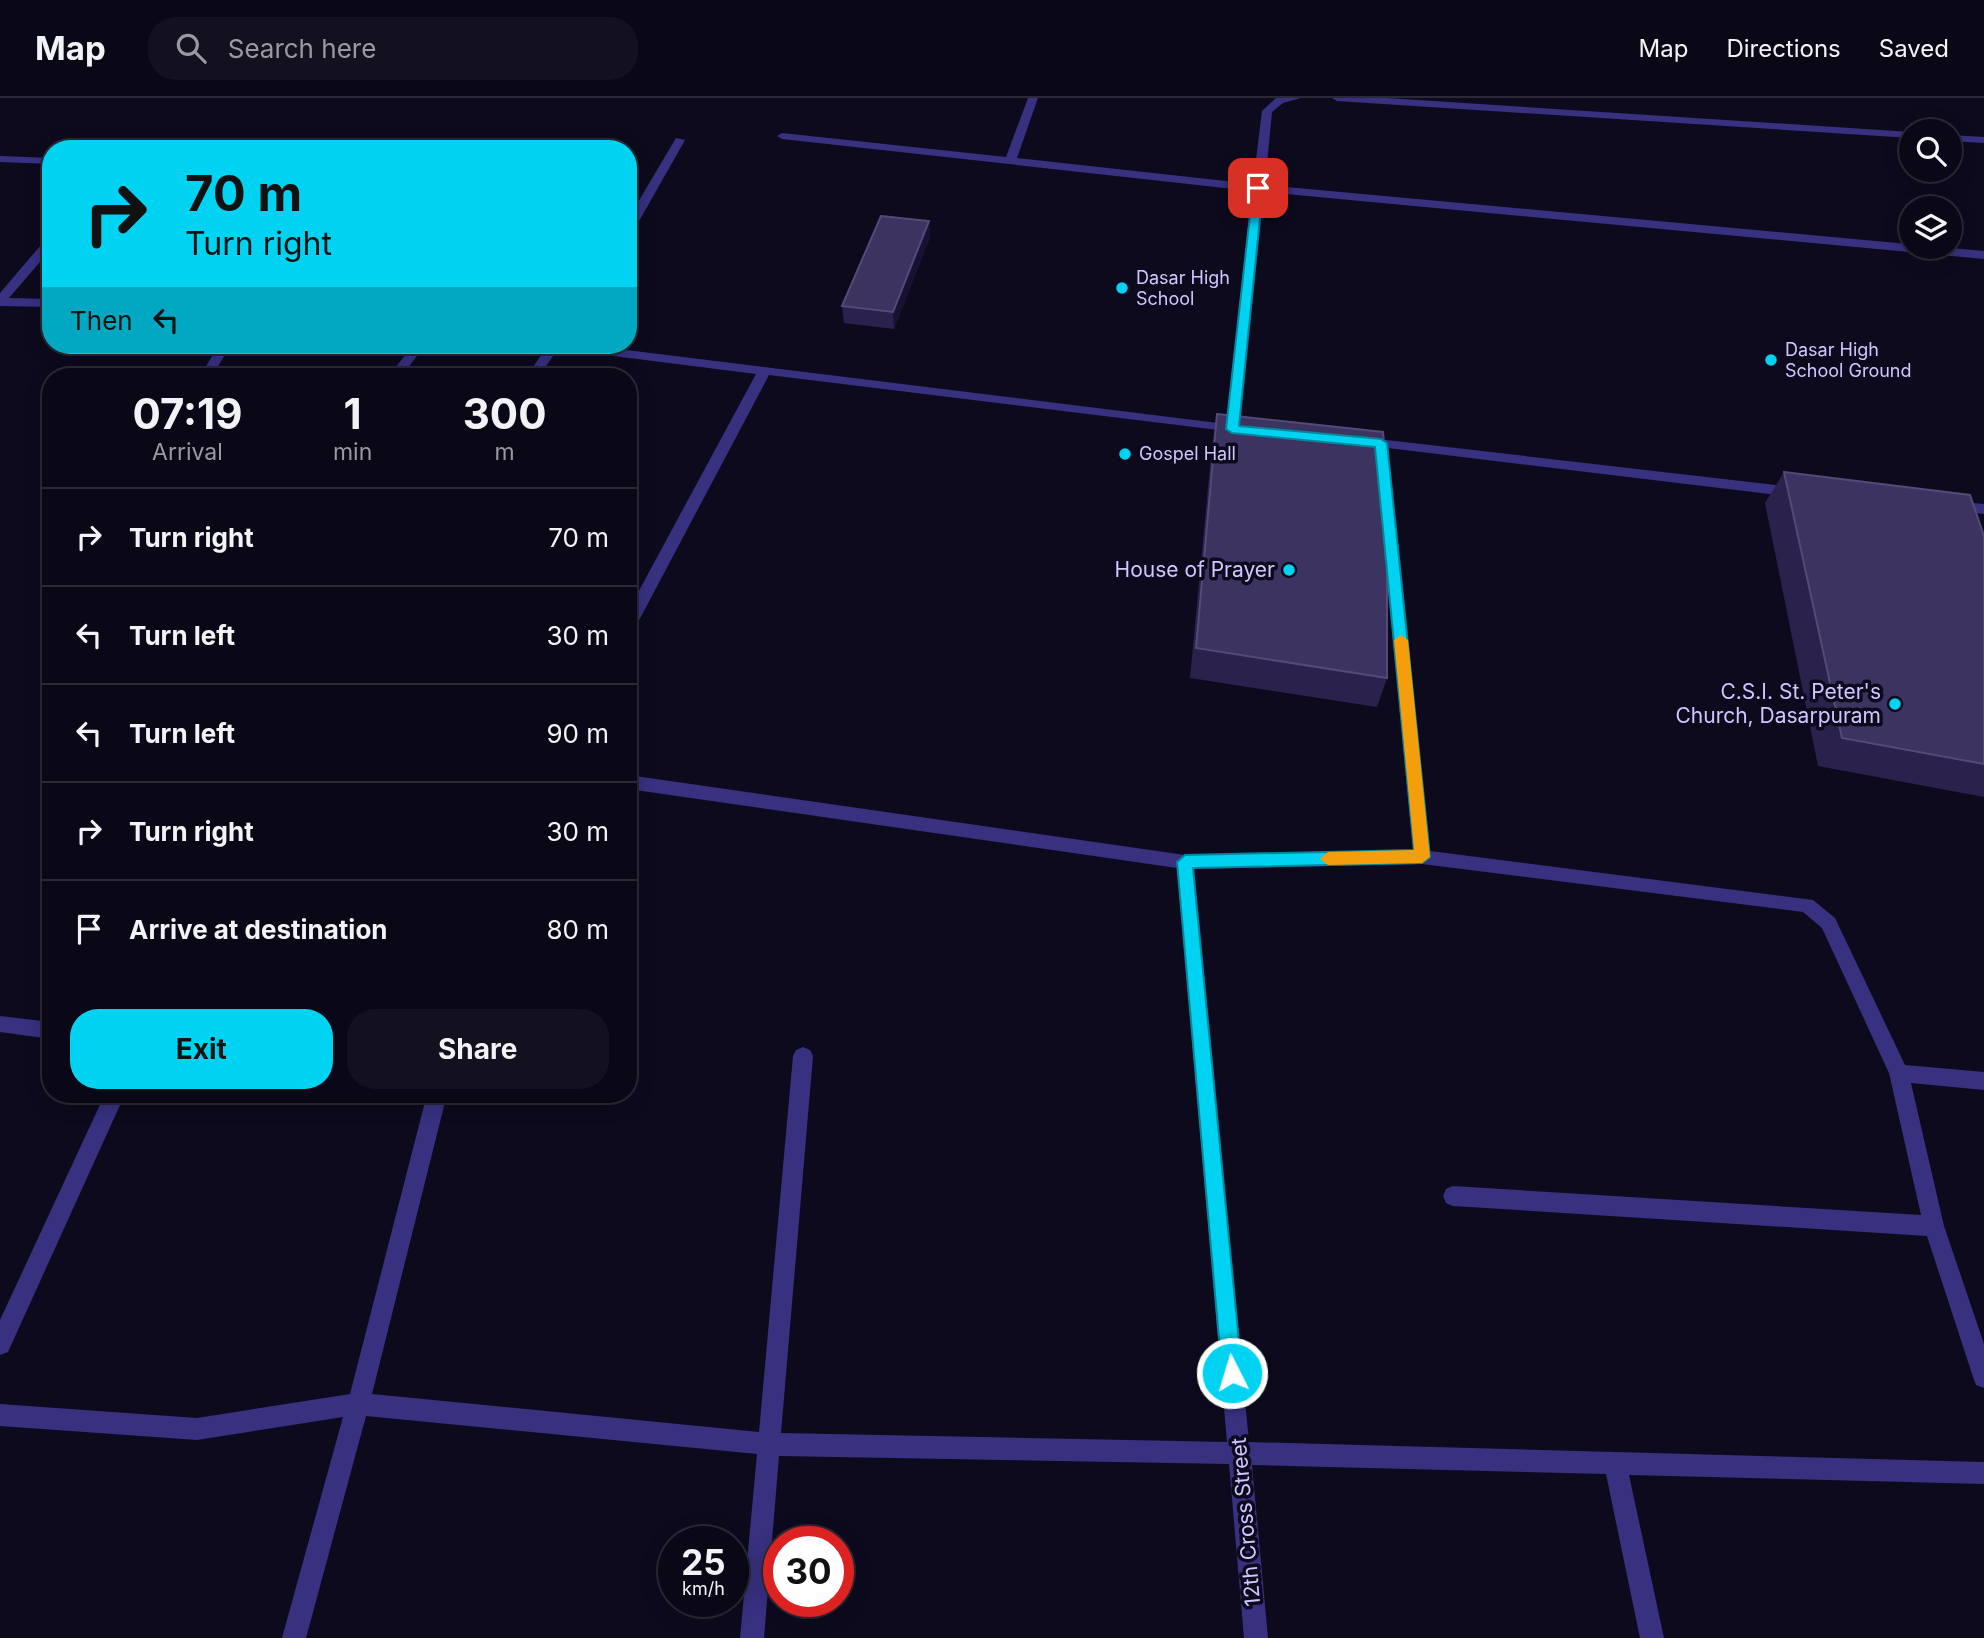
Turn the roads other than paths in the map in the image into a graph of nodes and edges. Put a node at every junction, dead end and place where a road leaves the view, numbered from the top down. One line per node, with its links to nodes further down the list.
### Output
1 (1033, 98): 10 (street)
2 (1296, 98): 12 (street)
3 (1337, 98): 4 (street)
4 (1899, 134)
5 (782, 136): 10 (street)
6 (680, 139): 13 (street)
7 (1962, 139): 8 (street)
8 (1984, 140)
9 (0, 159): 11 (street)
10 (1011, 159): 12 (street)
11 (42, 161)
12 (1258, 188): 15 (street); 22 (street)
13 (637, 214)
14 (42, 252): 16 (street)
15 (1984, 255)
16 (0, 302): 17 (street)
17 (42, 303)
18 (412, 354): 20 (street)
19 (631, 354): 21 (street)
20 (400, 368)
21 (765, 370): 22 (street); 29 (street)
22 (1232, 429): 23 (street)
23 (1259, 432)
24 (1340, 440): 25 (street)
25 (1382, 457): 26 (street); 31 (street)
26 (1812, 493)
27 (1931, 504): 28 (street)
28 (1984, 509)
29 (637, 609)
30 (637, 783): 32 (street)
31 (1422, 857): 32 (street); 36 (street)
32 (1185, 862): 47 (street, 12th Cross Street)
33 (0, 1024): 34 (street)
34 (42, 1030)
35 (803, 1056): 46 (street)
36 (1899, 1073): 37 (street); 41 (street)
37 (1984, 1081)
38 (111, 1103): 42 (street)
39 (436, 1103): 44 (street)
40 (1453, 1196): 41 (street)
41 (1934, 1226): 43 (street)
42 (0, 1344)
43 (1984, 1377)
44 (358, 1404): 45 (street); 46 (street); 50 (street)
45 (0, 1415)
46 (769, 1444): 47 (street); 51 (street)
47 (1239, 1454): 48 (street); 52 (street, 12th Cross Street)
48 (1615, 1463): 49 (street); 53 (street)
49 (1984, 1473)
50 (294, 1638)
51 (752, 1638)
52 (1256, 1638)
53 (1652, 1638)

